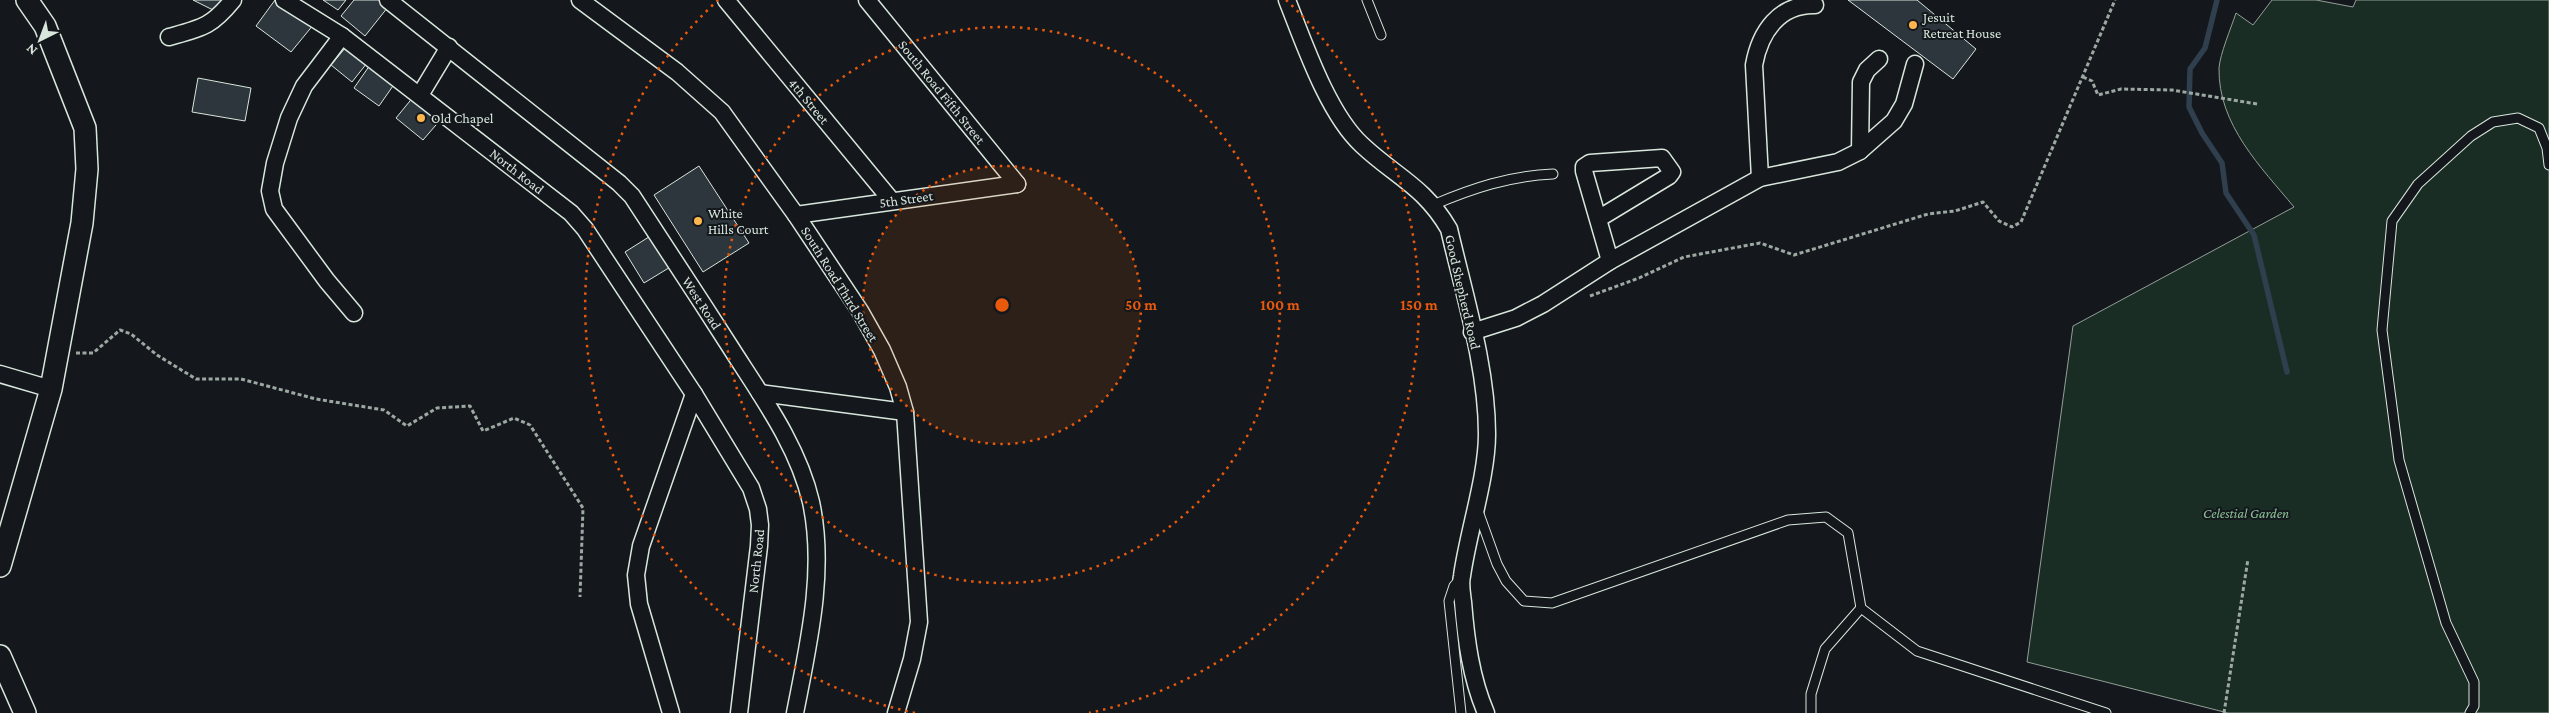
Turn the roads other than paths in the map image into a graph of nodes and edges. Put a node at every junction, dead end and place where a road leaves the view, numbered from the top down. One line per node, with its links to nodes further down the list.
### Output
1 (27, 0): 31 (street)
2 (233, 0): 13 (street)
3 (284, 0): 12 (street, North Road)
4 (388, 0): 14 (street, West Road)
5 (580, 0): 25 (street, South Road Third Street)
6 (726, 0): 23 (street, 4th Street)
7 (867, 0): 22 (street, South Road Fifth Street)
8 (1287, 0): 24 (street, Good Shepherd Road)
9 (1367, 0): 11 (lane)
10 (1815, 5): 21 (street)
11 (1381, 35)
12 (342, 36): 17 (street, North Road); 28 (street)
13 (169, 37)
14 (449, 47): 17 (street); 32 (street, West Road)
15 (1879, 59): 18 (street)
16 (1915, 64): 18 (street)
17 (420, 95): 33 (street, North Road)
18 (1860, 151): 21 (street)
19 (2549, 165): 49 (lane)
20 (1553, 174): 24 (lane)
21 (1760, 178): 27 (street)
22 (1017, 184): 23 (street, 5th Street)
23 (892, 201): 25 (street, 5th Street)
24 (1433, 205): 29 (street, Good Shepherd Road)
25 (796, 215): 34 (street, South Road Third Street)
26 (1598, 219): 26 (street); 27 (street)
27 (1610, 261): 29 (street)
28 (354, 313)
29 (1472, 332): 35 (street, Good Shepherd Road)
30 (0, 374): 31 (street)
31 (51, 389): 36 (street)
32 (760, 393): 34 (street); 43 (street, West Road)
33 (694, 394): 41 (street); 42 (street, North Road)
34 (905, 412): 44 (street, South Road Third Street)
35 (1475, 504): 37 (street, Good Shepherd Road); 38 (lane)
36 (0, 566)
37 (1461, 578): 45 (lane); 46 (street, Good Shepherd Road)
38 (1861, 608): 47 (lane); 48 (lane)
39 (0, 656): 40 (street)
40 (25, 713)
41 (671, 713)
42 (739, 713)
43 (795, 713)
44 (896, 713)
45 (1461, 713)
46 (1486, 713)
47 (1811, 713)
48 (2106, 713)
49 (2470, 713)

